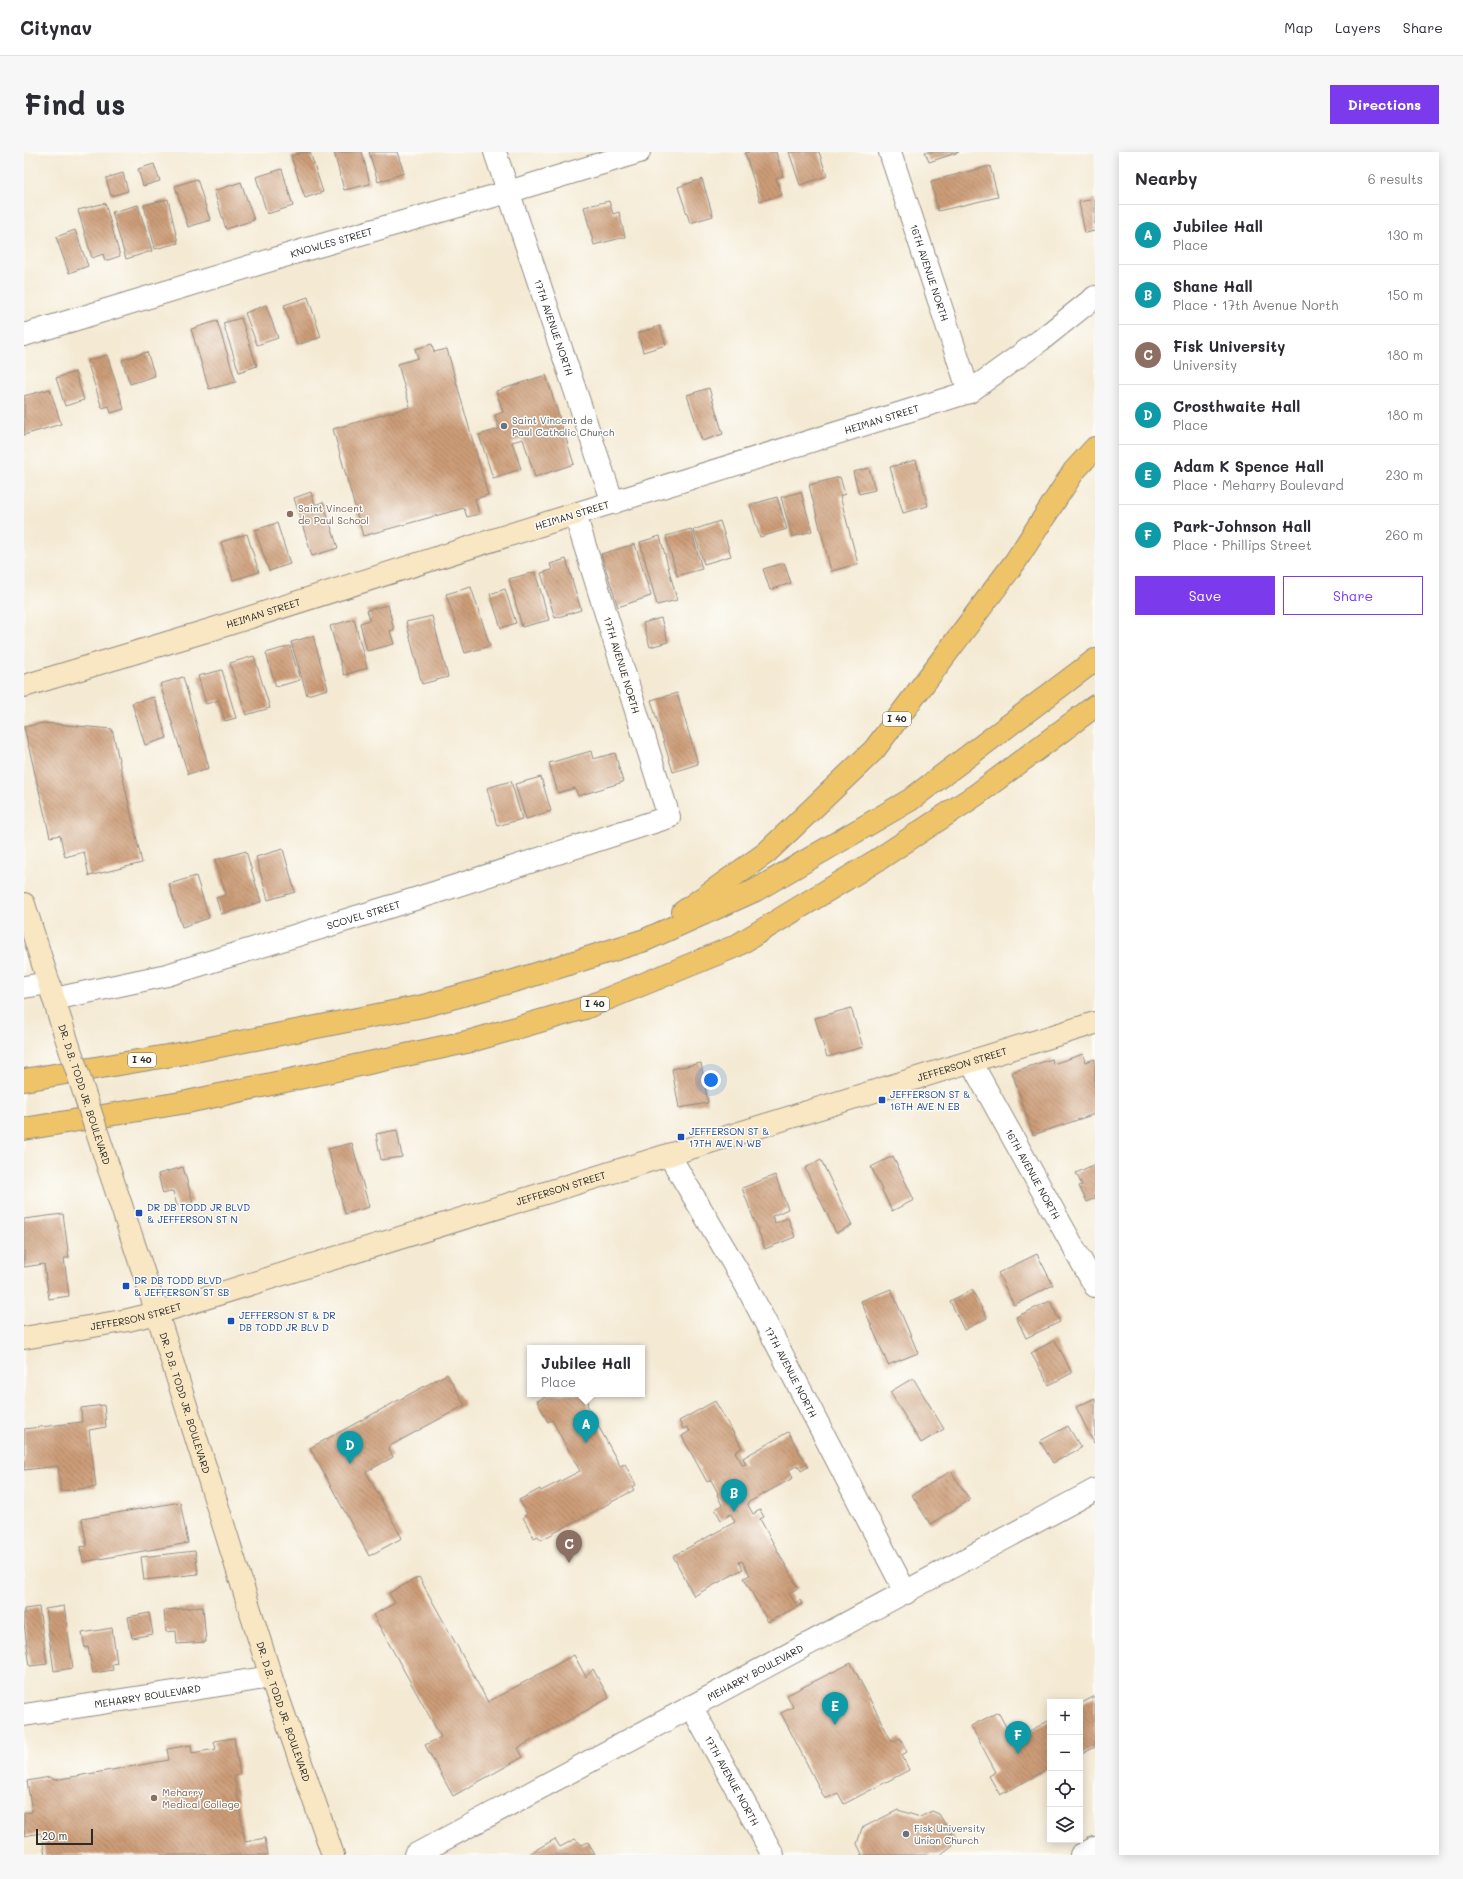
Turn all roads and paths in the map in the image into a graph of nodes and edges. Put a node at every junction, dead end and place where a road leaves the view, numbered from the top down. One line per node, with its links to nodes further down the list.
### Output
1 (495, 152): 4 (street, 17TH AVENUE NORTH)
2 (639, 152): 4 (street, KNOWLES STREET)
3 (890, 152): 7 (street, 16TH AVENUE NORTH)
4 (508, 192): 6 (street, KNOWLES STREET); 9 (street, 17TH AVENUE NORTH)
5 (1095, 298): 7 (street, HEIMAN STREET)
6 (24, 335)
7 (969, 392): 9 (street, HEIMAN STREET)
8 (1095, 448): 16 (highway, I 40)
9 (613, 503): 10 (street, HEIMAN STREET)
10 (575, 514): 12 (main road, HEIMAN STREET); 14 (street, 17TH AVENUE NORTH)
11 (1095, 660): 16 (highway)
12 (24, 686)
13 (1095, 706): 22 (highway, I 40)
14 (669, 817): 18 (street, SCOVEL STREET)
15 (24, 904): 18 (main road, DR. D.B. TODD JR. BOULEVARD)
16 (645, 940): 21 (highway, I 40)
17 (24, 987): 18 (street, SCOVEL STREET)
18 (51, 991): 25 (main road, DR. D.B. TODD JR. BOULEVARD, bridge)
19 (1095, 1023): 20 (main road, JEFFERSON STREET)
20 (971, 1062): 23 (main road, JEFFERSON STREET); 24 (street, 16TH AVENUE NORTH)
21 (24, 1080)
22 (24, 1129)
23 (668, 1155): 25 (main road, JEFFERSON STREET); 28 (street, 17TH AVENUE NORTH)
24 (1095, 1286)
25 (157, 1313): 26 (main road, JEFFERSON STREET); 29 (main road, DR. D.B. TODD JR. BOULEVARD)
26 (24, 1338)
27 (1095, 1490): 28 (street, MEHARRY BOULEVARD)
28 (906, 1592): 30 (street, MEHARRY BOULEVARD)
29 (271, 1677): 31 (street, MEHARRY BOULEVARD); 33 (main road, DR. D.B. TODD JR. BOULEVARD)
30 (691, 1706): 34 (street, MEHARRY BOULEVARD); 35 (street, 17TH AVENUE NORTH)
31 (24, 1715)
32 (1095, 1848): 36 (street)
33 (333, 1855)
34 (414, 1855)
35 (773, 1855)
36 (1081, 1855)

